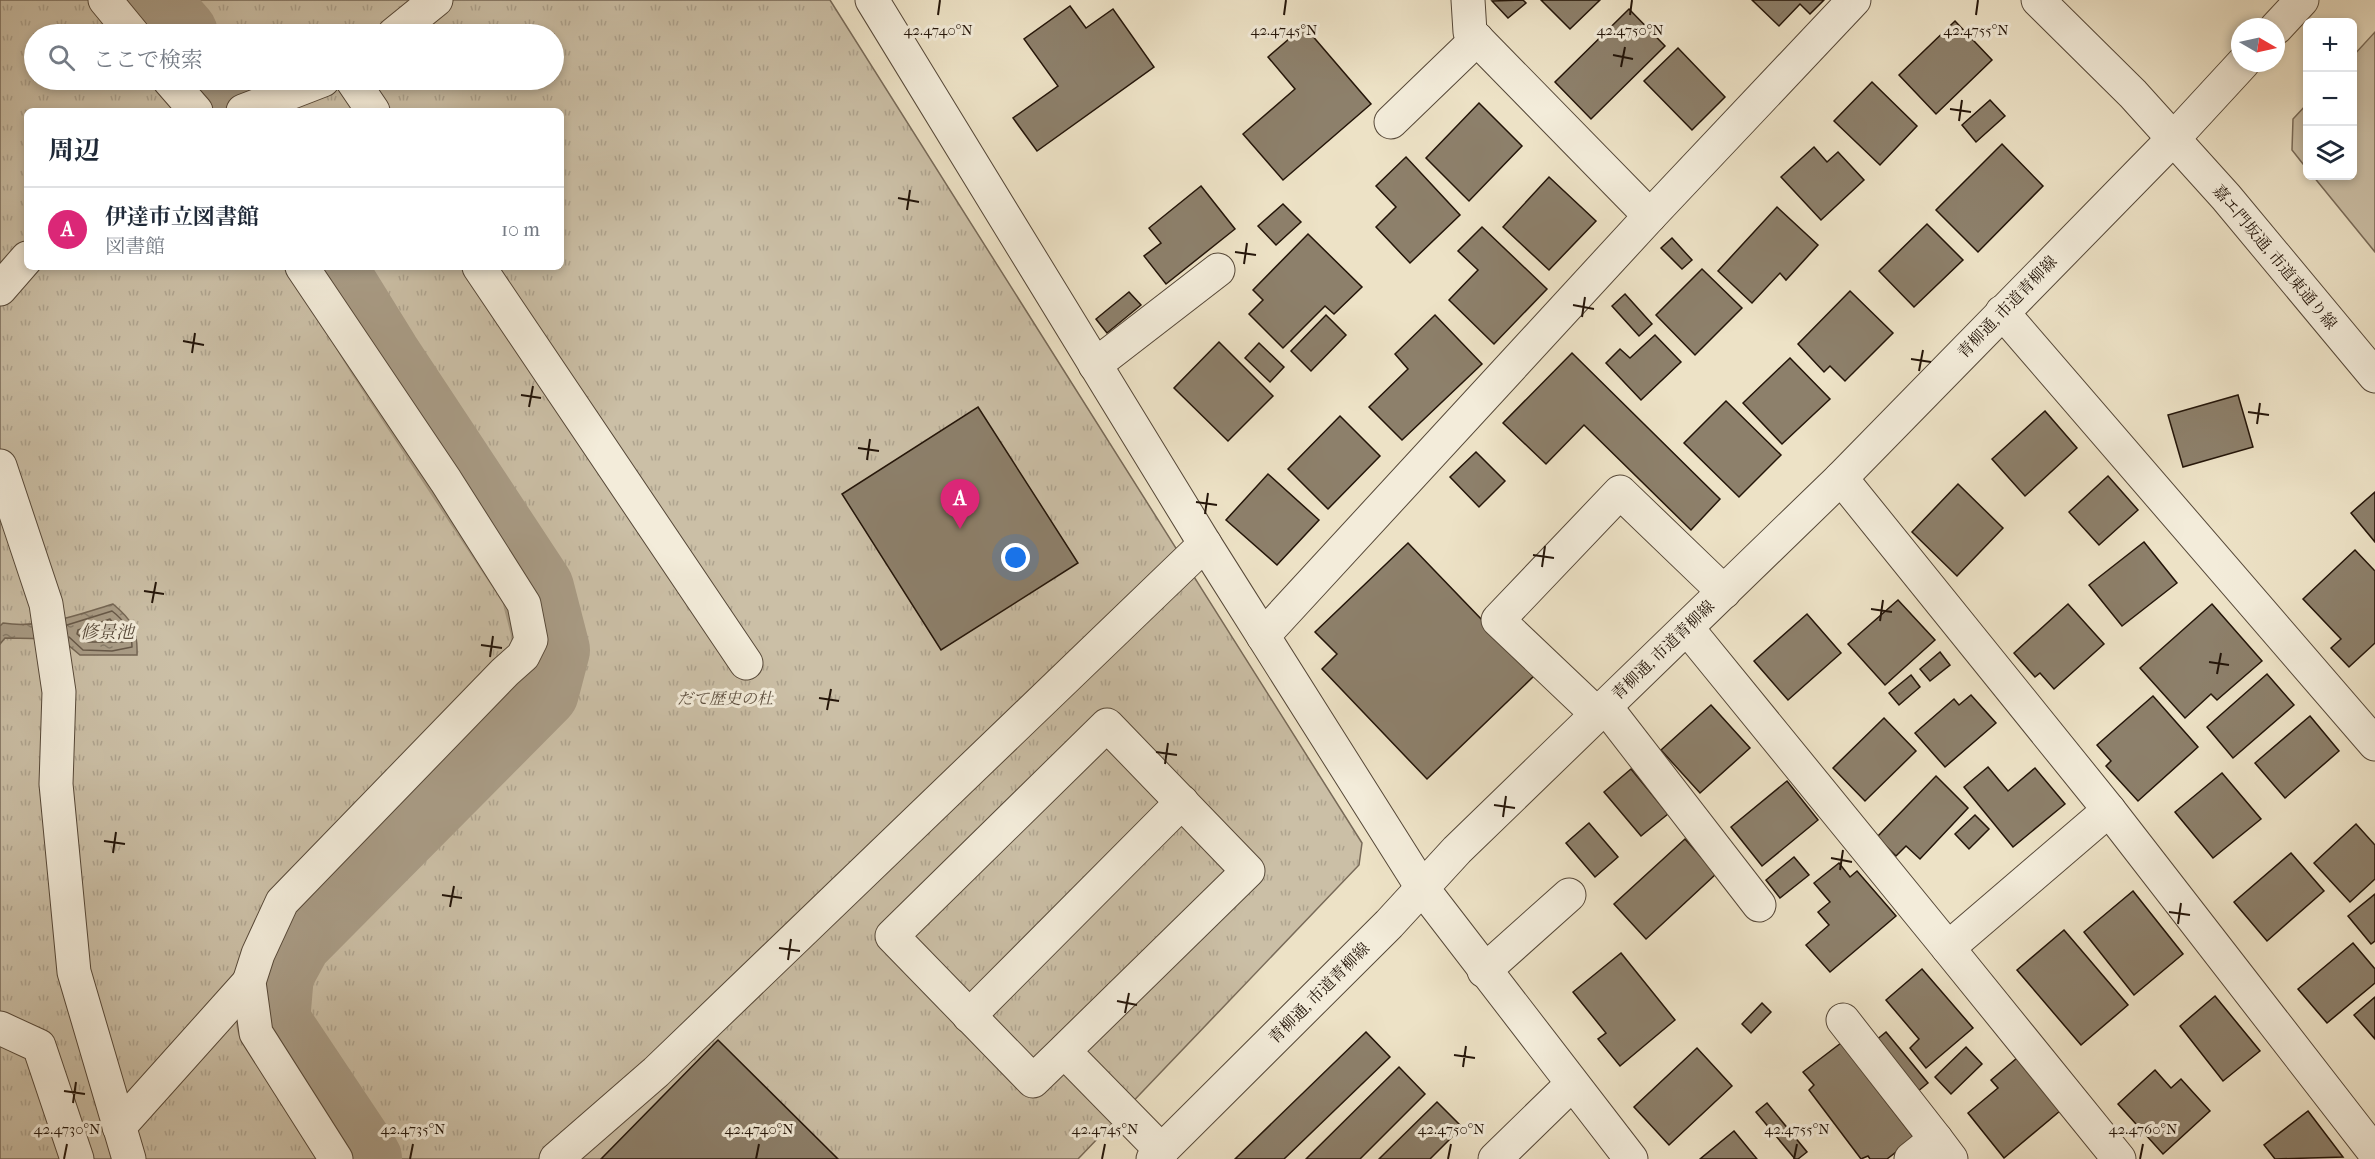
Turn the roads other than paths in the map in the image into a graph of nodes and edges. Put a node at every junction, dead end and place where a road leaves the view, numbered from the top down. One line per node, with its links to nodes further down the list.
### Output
1 (105, 0): 9 (street)
2 (436, 0): 10 (street)
3 (872, 0): 28 (street)
4 (1468, 0): 11 (street)
5 (1854, 0): 21 (street)
6 (2038, 0): 20 (street, 嘉エ門坂通, 市道東通り線)
7 (2302, 0): 8 (street)
8 (2285, 18)
9 (125, 24)
10 (406, 24)
11 (1477, 39): 19 (street); 21 (street)
12 (2235, 72): 20 (street, 青柳通, 市道青柳線)
13 (178, 90): 16 (street)
14 (294, 90): 17 (street)
15 (359, 90): 18 (street)
16 (193, 108)
17 (250, 108)
18 (371, 108)
19 (1390, 122)
20 (2172, 140): 27 (street, 青柳通, 市道青柳線); 29 (street, 嘉エ門坂通, 市道東通り線)
21 (1650, 216): 35 (street)
22 (24, 261): 26 (street)
23 (304, 270): 46 (street)
24 (481, 270): 36 (street)
25 (1218, 270): 28 (street)
26 (0, 289)
27 (2002, 312): 31 (street, 青柳通, 市道青柳線); 38 (street)
28 (1095, 365): 32 (street)
29 (2375, 376)
30 (0, 466): 52 (street)
31 (1841, 478): 33 (street, 青柳通, 市道青柳線); 40 (street)
32 (1205, 544): 35 (street); 59 (street)
33 (1724, 592): 34 (street, 青柳通, 市道青柳線); 37 (street)
34 (1687, 628): 37 (street, 青柳通, 市道青柳線); 44 (street)
35 (1263, 636): 41 (street)
36 (746, 663)
37 (1601, 710): 41 (street, 青柳通, 市道青柳線); 43 (street)
38 (2375, 744)
39 (1182, 802): 47 (street); 47 (street); 50 (street)
40 (2109, 810): 44 (street); 54 (street)
41 (1423, 889): 45 (street); 55 (street, 青柳通, 市道青柳線)
42 (1569, 895): 45 (street)
43 (1759, 905)
44 (1948, 948): 62 (street)
45 (1484, 971): 51 (street)
46 (249, 982): 52 (street); 58 (street)
47 (969, 1016): 50 (street)
48 (1843, 1020): 53 (street)
49 (0, 1028): 56 (street)
50 (1064, 1051): 55 (street)
51 (1572, 1084): 60 (street); 61 (street)
52 (119, 1127): 57 (street)
53 (1933, 1152)
54 (2375, 1153)
55 (1157, 1155)
56 (77, 1159)
57 (129, 1159)
58 (336, 1159)
59 (556, 1159)
60 (1495, 1159)
61 (1631, 1159)
62 (2119, 1159)

